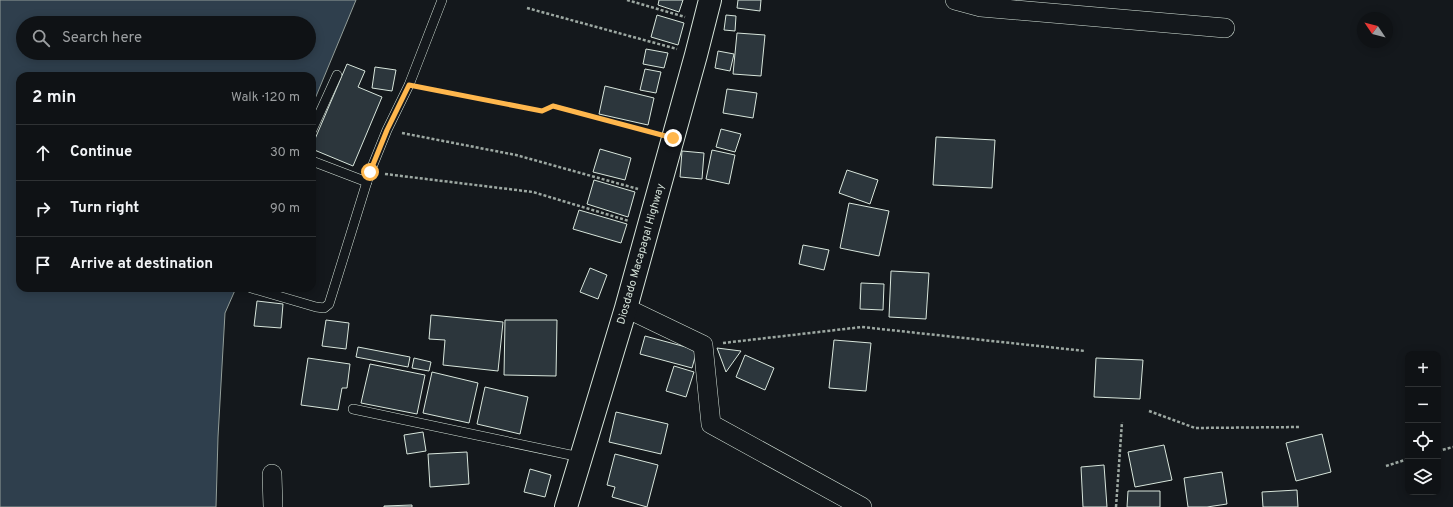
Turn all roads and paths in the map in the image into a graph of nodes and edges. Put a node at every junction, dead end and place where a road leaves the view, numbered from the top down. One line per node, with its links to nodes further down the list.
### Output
1 (442, 0): 10 (lane)
2 (627, 0): 6 (path)
3 (710, 0): 6 (highway, Diosdado Macapagal Highway)
4 (955, 0): 7 (street)
5 (527, 8): 8 (path)
6 (704, 23): 8 (highway, Diosdado Macapagal Highway)
7 (1225, 28)
8 (696, 55): 13 (highway, Diosdado Macapagal Highway)
9 (337, 75): 11 (lane)
10 (409, 85): 12 (lane); 13 (path)
11 (316, 121)
12 (387, 130): 15 (lane); 17 (path)
13 (673, 138): 17 (highway, Diosdado Macapagal Highway)
14 (316, 163): 16 (lane)
15 (370, 172): 16 (lane); 18 (path)
16 (367, 182): 19 (lane)
17 (658, 194): 18 (highway, Diosdado Macapagal Highway)
18 (648, 227): 20 (highway, Diosdado Macapagal Highway)
19 (264, 292)
20 (626, 308): 21 (street); 29 (highway, Diosdado Macapagal Highway)
21 (703, 345): 22 (path); 35 (street)
22 (1084, 351)
23 (353, 409): 29 (lane)
24 (1149, 411): 26 (path)
25 (1122, 422): 36 (path)
26 (1299, 426)
27 (1453, 447): 28 (path)
28 (1441, 450)
29 (580, 457): 34 (highway, Diosdado Macapagal Highway)
30 (1405, 460): 31 (path)
31 (1386, 466)
32 (272, 474): 33 (street)
33 (273, 507)
34 (566, 507)
35 (862, 507)
36 (1116, 507)

